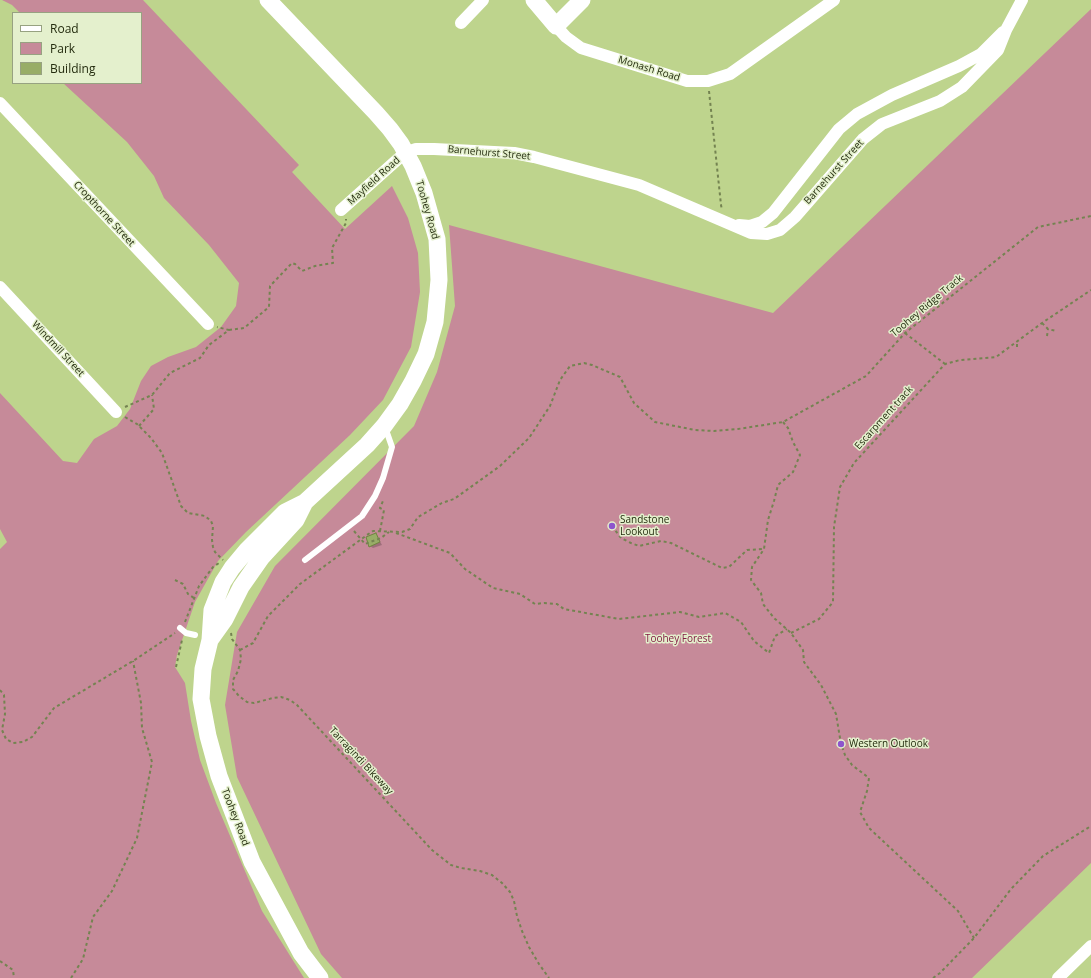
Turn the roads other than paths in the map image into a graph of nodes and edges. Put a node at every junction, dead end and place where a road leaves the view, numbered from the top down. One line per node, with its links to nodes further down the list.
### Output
1 (268, 0): 11 (main road, Toohey Road)
2 (482, 0): 7 (street)
3 (534, 0): 8 (main road, Monash Road)
4 (582, 0): 8 (main road)
5 (834, 0): 8 (street, Monash Road)
6 (1022, 0): 9 (street, Barnehurst Street)
7 (461, 23)
8 (556, 26)
9 (1006, 30): 13 (street, Barnehurst Street); 13 (street, Barnehurst Street)
10 (0, 103): 15 (street, Cropthorne Street)
11 (407, 152): 12 (street, Mayfield Road); 13 (street, Barnehurst Street); 17 (main road, Toohey Road)
12 (343, 208)
13 (728, 224)
14 (0, 287): 16 (street, Windmill Street)
15 (208, 324)
16 (116, 412)
17 (384, 426): 18 (lane); 20 (main road, Toohey Road)
18 (305, 560)
19 (180, 628): 20 (lane)
20 (202, 638): 22 (main road, Toohey Road)
21 (1091, 946): 23 (street)
22 (320, 978)
23 (1058, 978)

